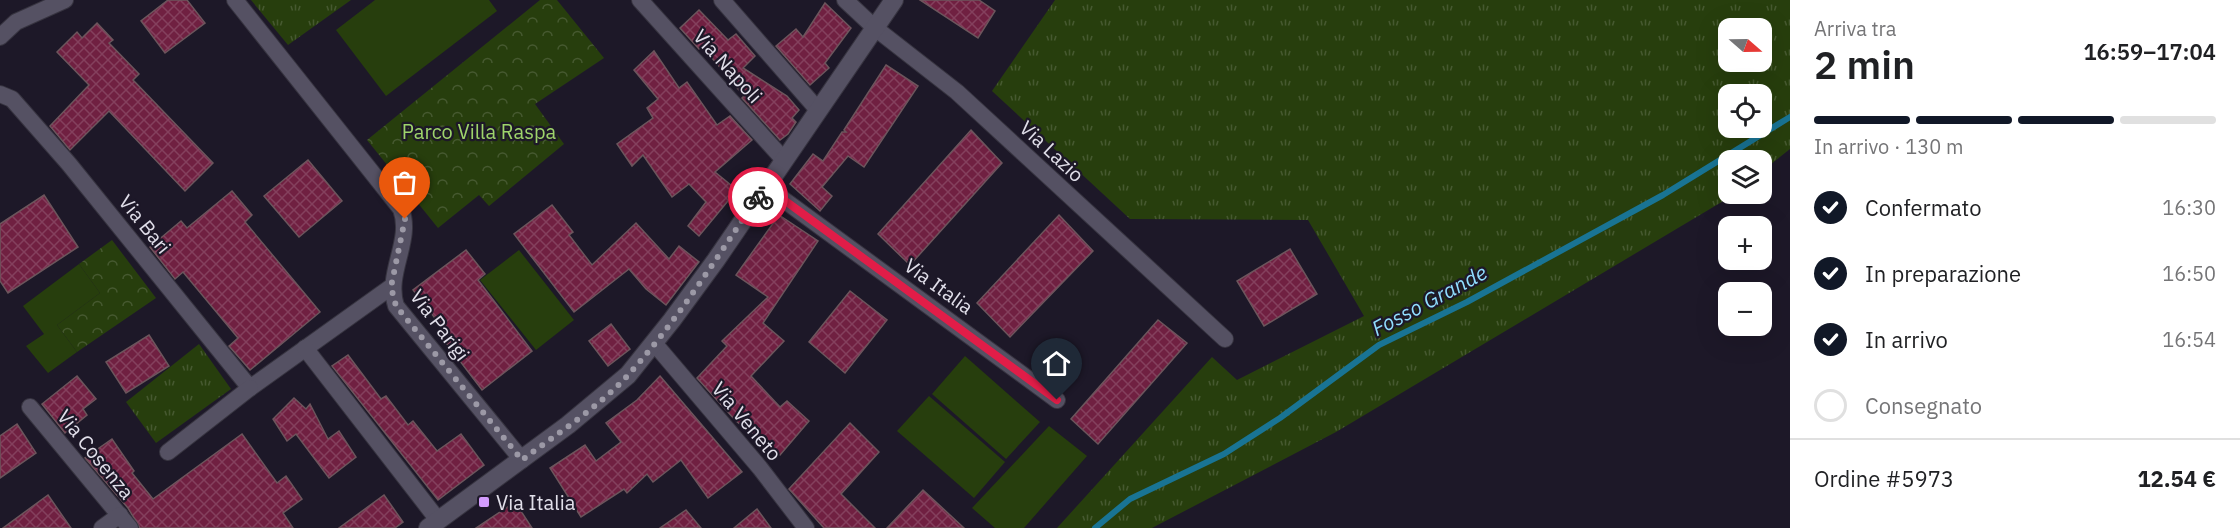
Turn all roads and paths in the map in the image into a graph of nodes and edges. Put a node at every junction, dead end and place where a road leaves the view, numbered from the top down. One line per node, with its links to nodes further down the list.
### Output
1 (65, 0): 8 (street)
2 (235, 0): 13 (street, Via Parigi)
3 (640, 0): 11 (street, Via Napoli)
4 (722, 0): 10 (street)
5 (845, 0): 7 (street, Via Lazio)
6 (894, 0): 7 (main road)
7 (875, 28): 10 (main road); 14 (street, Via Lazio)
8 (0, 37)
9 (0, 94): 17 (street, Via Bari)
10 (818, 110): 11 (main road)
11 (784, 160): 12 (main road)
12 (765, 186): 15 (main road); 18 (street, Via Italia)
13 (391, 287): 16 (street); 21 (street, Via Parigi)
14 (1225, 339)
15 (654, 343): 21 (main road); 25 (street, Via Veneto)
16 (305, 348): 17 (street); 23 (street)
17 (250, 388): 20 (street)
18 (1057, 400)
19 (30, 407): 22 (street, Via Cosenza)
20 (168, 452)
21 (522, 460): 23 (main road)
22 (125, 522): 24 (street)
23 (433, 524)
24 (102, 528)
25 (806, 528)

